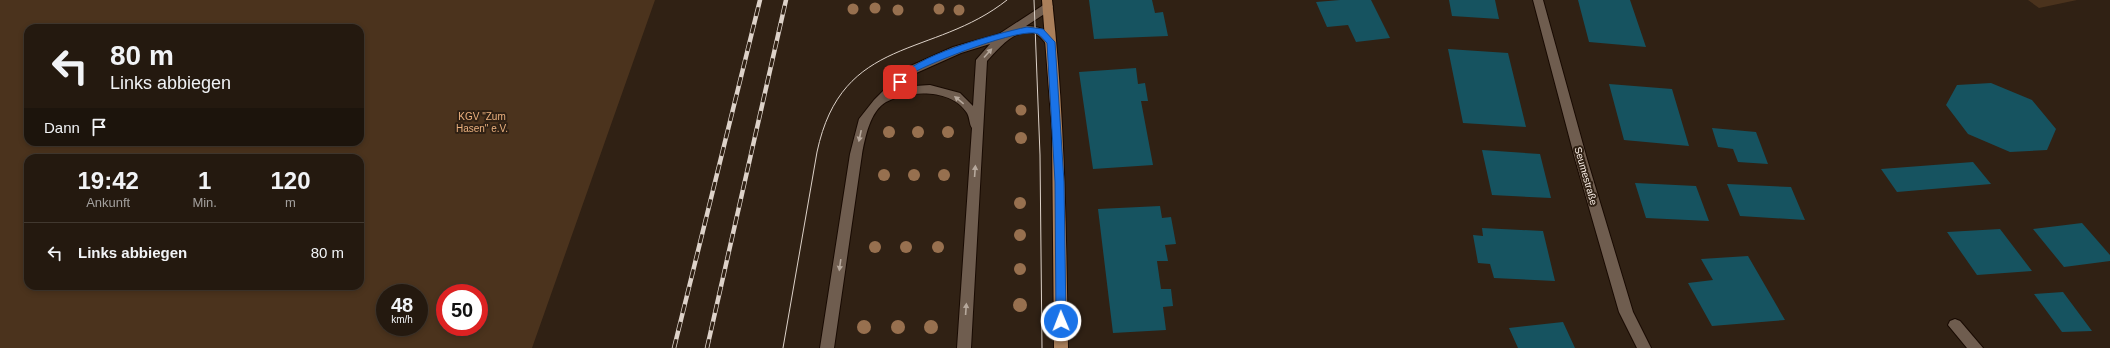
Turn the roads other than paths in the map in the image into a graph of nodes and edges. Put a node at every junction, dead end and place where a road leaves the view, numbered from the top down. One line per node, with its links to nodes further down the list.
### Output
1 (1538, 0): 11 (street, Seumestraße)
2 (1047, 3): 3 (street); 4 (main road)
3 (1004, 35): 4 (street); 5 (street); 6 (street, one-way to 3)
4 (1051, 42): 10 (main road)
5 (878, 103): 6 (street, one-way to 5); 8 (street, one-way to 8)
6 (978, 132): 9 (street, one-way to 6)
7 (1955, 325): 12 (street)
8 (827, 348)
9 (964, 348)
10 (1061, 348)
11 (1644, 348)
12 (1976, 348)

